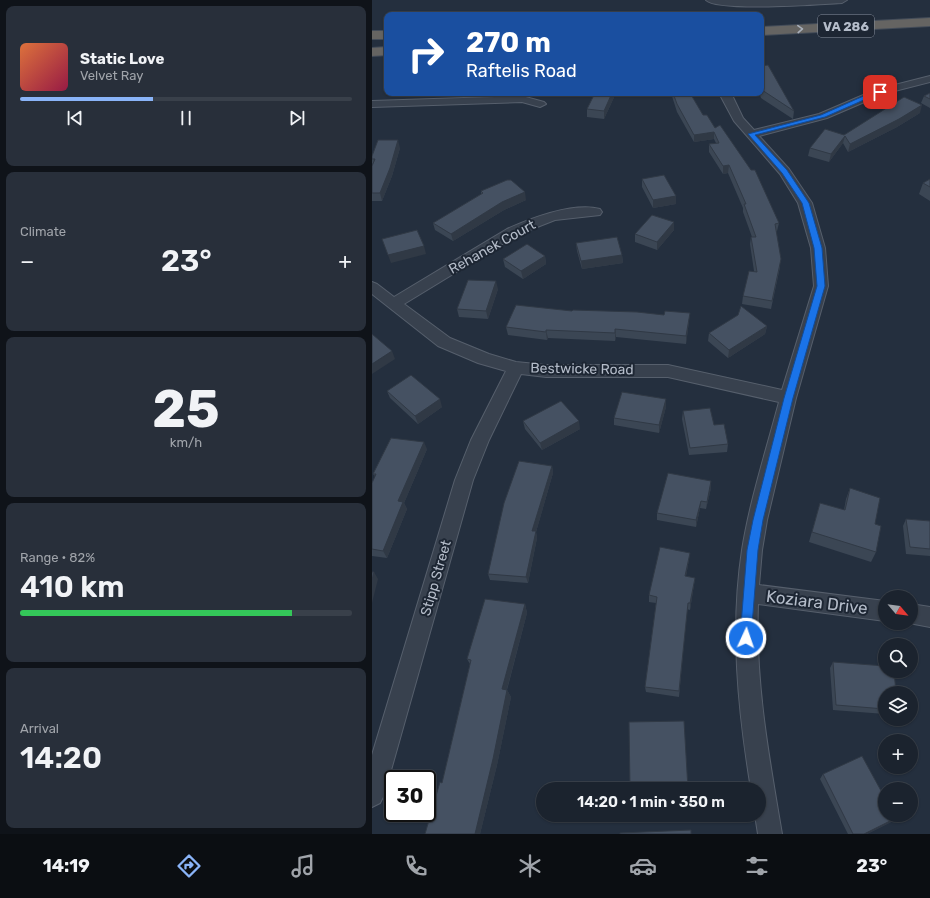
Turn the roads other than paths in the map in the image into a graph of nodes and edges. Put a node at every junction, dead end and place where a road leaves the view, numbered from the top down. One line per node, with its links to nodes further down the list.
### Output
1 (710, 0): 2 (street)
2 (842, 0)
3 (930, 22): 4 (highway, VA 286, one-way to 3)
4 (764, 31)
5 (372, 35): 6 (highway)
6 (384, 35)
7 (384, 51): 8 (highway)
8 (372, 52)
9 (930, 79): 13 (street)
10 (726, 96): 13 (street)
11 (372, 104): 12 (street)
12 (540, 104)
13 (751, 134): 18 (street)
14 (595, 212): 16 (street, Rehanek Court)
15 (372, 287): 16 (street, Bestwicke Road)
16 (395, 303): 17 (street, Bestwicke Road)
17 (516, 368): 18 (street, Bestwicke Road); 23 (street, Stipp Street)
18 (788, 398): 19 (street)
19 (748, 593): 20 (street, Koziara Drive); 24 (street)
20 (878, 610)
21 (918, 615): 22 (street)
22 (930, 617)
23 (372, 795)
24 (770, 834)

